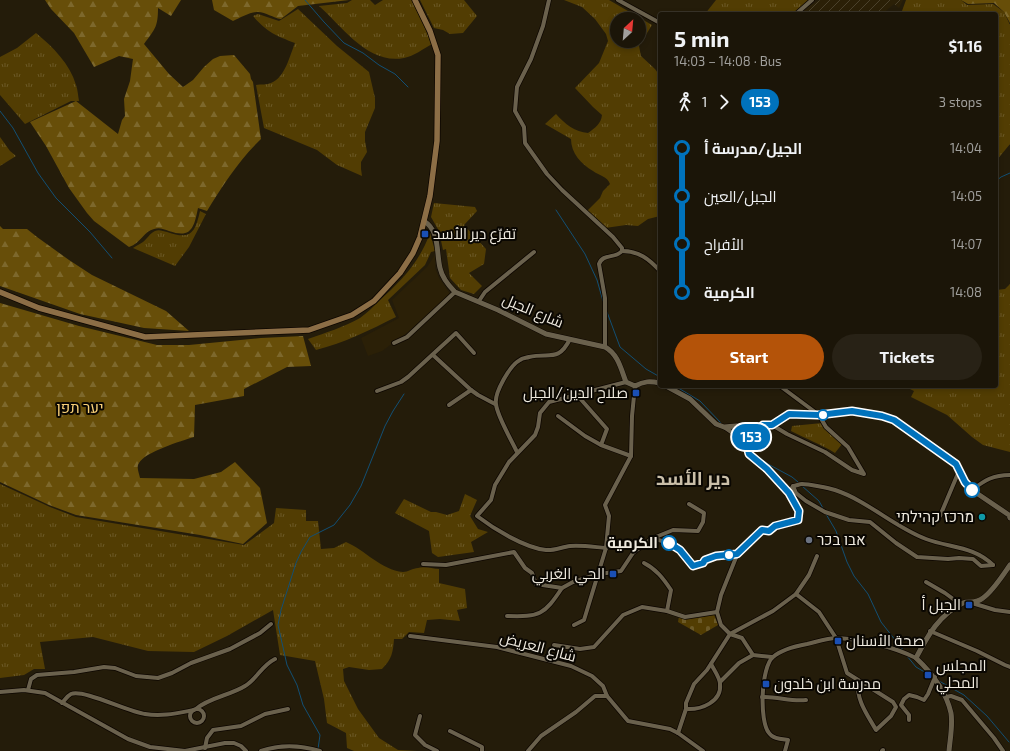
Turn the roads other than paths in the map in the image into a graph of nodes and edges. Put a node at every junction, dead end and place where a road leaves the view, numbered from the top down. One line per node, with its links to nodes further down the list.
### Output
1 (415, 0): 7 (main road)
2 (549, 0): 8 (street)
3 (618, 0): 6 (street)
4 (812, 0): 5 (street)
5 (798, 12)
6 (658, 22)
7 (424, 221): 11 (main road); 12 (street)
8 (622, 250): 10 (street); 16 (street)
9 (534, 252): 13 (street)
10 (658, 269)
11 (0, 292)
12 (455, 292): 13 (street, شارع الجبل); 15 (street)
13 (479, 301): 14 (street, شارع الجبل)
14 (570, 339): 16 (street, شارع الجبل); 27 (street)
15 (394, 343)
16 (605, 347): 19 (street)
17 (474, 353): 18 (street)
18 (433, 355): 24 (street); 25 (street)
19 (626, 382): 21 (street); 26 (street)
20 (658, 383): 21 (street)
21 (635, 386): 37 (street)
22 (670, 388): 33 (street)
23 (783, 388): 29 (street)
24 (471, 390): 27 (street); 28 (street)
25 (377, 391)
26 (577, 395): 35 (street); 36 (street)
27 (495, 404): 36 (street)
28 (449, 405)
29 (819, 415): 32 (street); 32 (street); 38 (street)
30 (558, 416): 35 (street)
31 (763, 425): 32 (street); 33 (street); 34 (street)
32 (772, 425)
33 (724, 427): 34 (street)
34 (746, 442): 42 (street)
35 (601, 445): 37 (street)
36 (517, 452): 47 (street)
37 (631, 456): 47 (street)
38 (959, 471): 41 (street); 44 (street)
39 (1010, 475): 41 (street)
40 (793, 486): 40 (street); 42 (street)
41 (972, 490): 45 (street)
42 (789, 493): 48 (street)
43 (689, 504): 46 (street)
44 (940, 516)
45 (1010, 518)
46 (651, 539): 48 (street); 53 (street)
47 (606, 548): 53 (street)
48 (737, 554): 60 (street)
49 (818, 556): 56 (street)
50 (644, 563): 59 (street)
51 (423, 564): 55 (street)
52 (1010, 565): 57 (street)
53 (599, 574): 55 (street); 64 (street)
54 (926, 582): 58 (street)
55 (562, 588): 62 (street)
56 (796, 594): 66 (street); 68 (street)
57 (972, 603): 58 (street); 61 (street)
58 (960, 604): 65 (street)
59 (666, 611): 60 (street); 69 (street)
60 (717, 612): 66 (street)
61 (1010, 612)
62 (507, 616)
63 (271, 624): 79 (street)
64 (574, 625)
65 (930, 631): 72 (street); 75 (street)
66 (730, 634): 70 (street); 74 (street)
67 (410, 636): 81 (street, شارع العريض)
68 (836, 638): 71 (street); 72 (street); 77 (street)
69 (554, 645)
70 (753, 655): 71 (street); 78 (street)
71 (772, 658): 82 (street)
72 (916, 658): 76 (street)
73 (275, 659): 85 (street)
74 (711, 664): 78 (street); 88 (street)
75 (1010, 667)
76 (934, 677): 83 (street); 94 (street)
77 (858, 681): 77 (street)
78 (720, 682): 88 (street)
79 (28, 690): 80 (street); 86 (street)
80 (0, 692)
81 (607, 696): 96 (street, شارع العريض); 103 (street)
82 (762, 697): 84 (street); 105 (street)
83 (946, 697): 106 (street); 107 (street)
84 (806, 700)
85 (209, 702): 89 (street); 91 (street)
86 (62, 703): 90 (street); 97 (street)
87 (288, 709): 97 (street)
88 (686, 709): 96 (street)
89 (195, 710): 90 (street); 91 (street); 92 (street)
90 (182, 712): 92 (street)
91 (204, 714): 92 (street)
92 (191, 716)
93 (420, 716): 101 (street)
94 (909, 720)
95 (450, 731): 102 (street)
96 (678, 733): 104 (street, شارع العريض)
97 (206, 748): 98 (street)
98 (246, 751)
99 (261, 751): 100 (street)
100 (320, 751)
101 (437, 751)
102 (482, 751)
103 (528, 751)
104 (703, 751)
105 (785, 751)
106 (949, 751)
107 (1003, 751)

